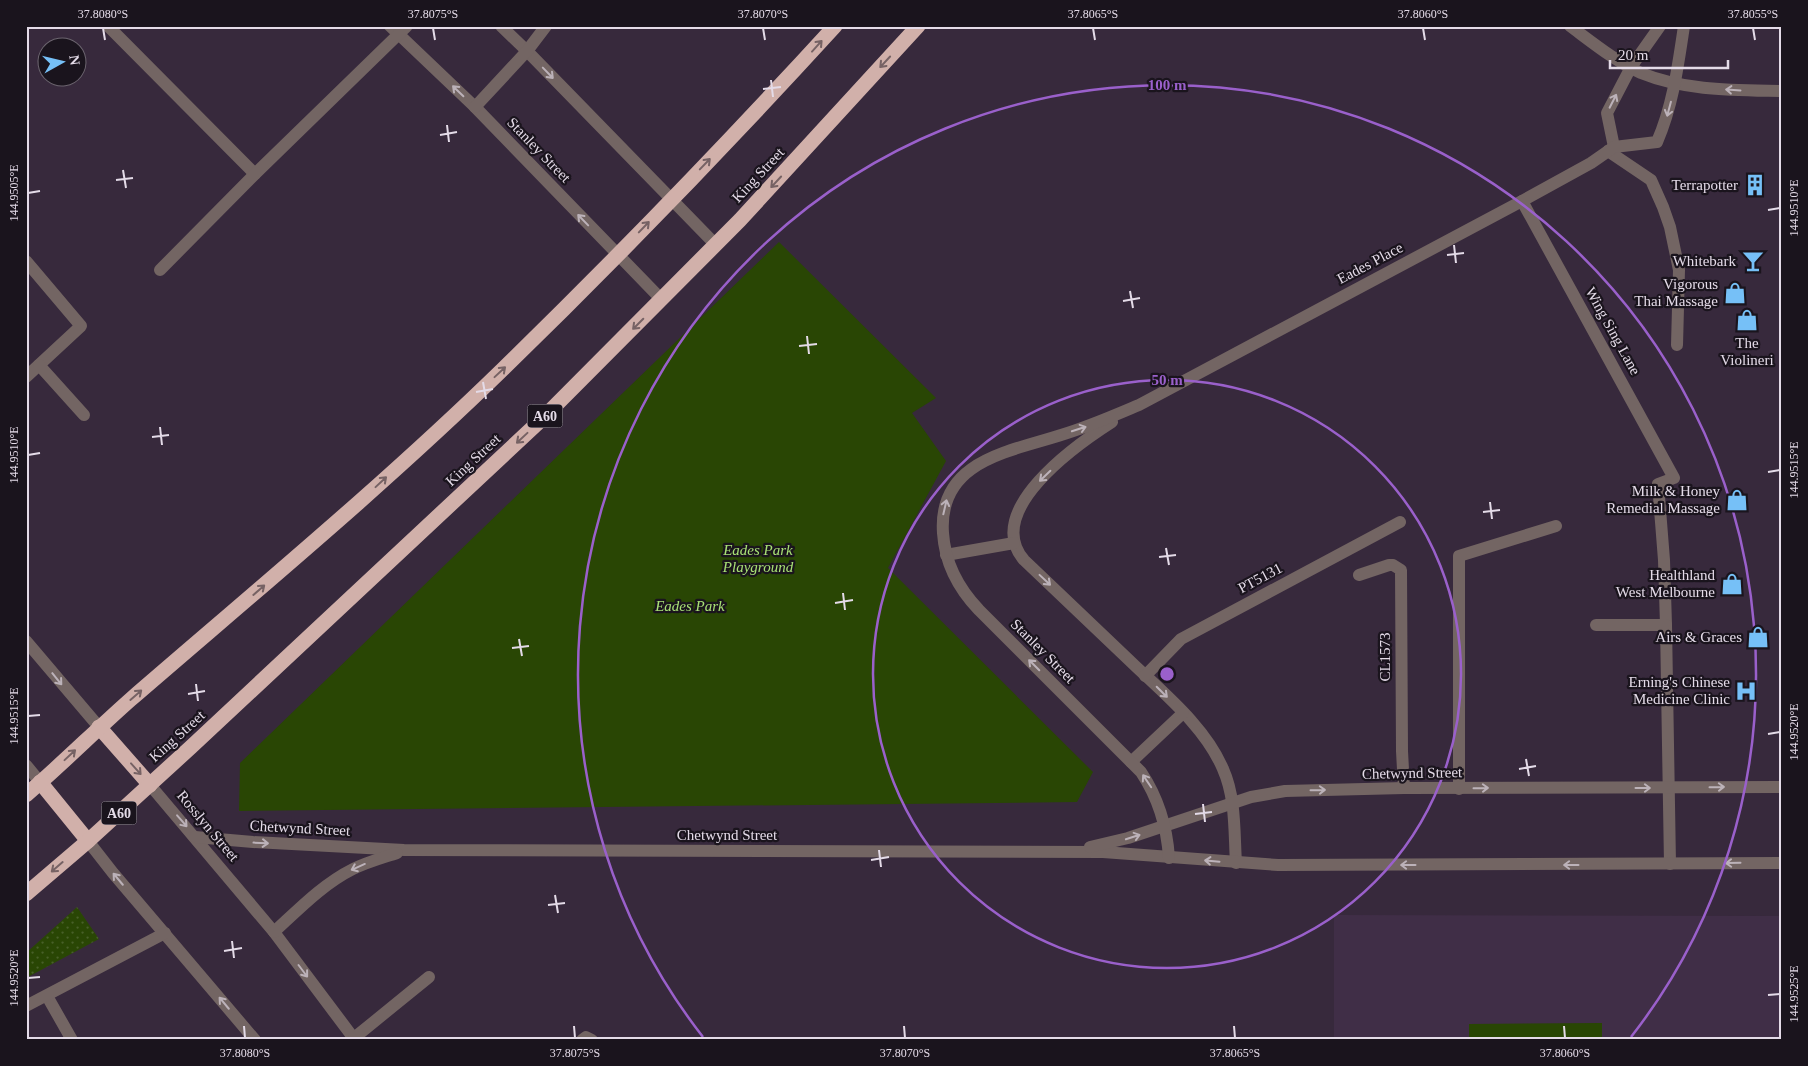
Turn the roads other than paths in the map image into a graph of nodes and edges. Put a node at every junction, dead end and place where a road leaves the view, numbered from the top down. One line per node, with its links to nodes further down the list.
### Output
1 (108, 26): 16 (street)
2 (501, 26): 10 (street)
3 (546, 26): 10 (street)
4 (836, 26): 17 (highway, one-way to 4)
5 (918, 26): 19 (highway, King Street / A60, one-way to 19)
6 (1570, 26): 11 (street)
7 (1660, 26): 11 (street)
8 (1684, 26): 12 (street, Eades Place)
9 (399, 29): 14 (street, Stanley Street, one-way to 9); 16 (street)
10 (527, 51): 14 (street); 17 (street, one-way to 17)
11 (1631, 68): 12 (street); 15 (street, one-way to 11)
12 (1675, 83): 13 (street, one-way to 12); 15 (street, Eades Place, one-way to 15)
13 (1782, 91)
14 (475, 107): 20 (street, Stanley Street, one-way to 14)
15 (1611, 149): 18 (street, Eades Place); 24 (street)
16 (255, 174): 22 (street)
17 (671, 199): 19 (street); 20 (highway, one-way to 17)
18 (1522, 201): 27 (street, Eades Place); 35 (street, Wing Sing Lane)
19 (716, 245): 23 (highway, King Street / A60)
20 (617, 255): 23 (street, Stanley Street); 39 (highway, one-way to 20)
21 (26, 261): 25 (street)
22 (160, 270)
23 (662, 300): 43 (highway, King Street / A60, one-way to 43)
24 (1676, 345)
25 (39, 365): 26 (street); 28 (street)
26 (26, 377)
27 (1139, 405): 31 (street, Eades Place, one-way to 31); 32 (street, Eades Place, one-way to 27)
28 (84, 415)
29 (1400, 522): 37 (street, PT5131)
30 (1556, 526): 47 (street)
31 (1014, 543): 32 (street); 37 (street, one-way to 37)
32 (946, 555): 40 (street, Stanley Street, one-way to 32)
33 (1359, 575): 45 (street, CL1573)
34 (1596, 625): 35 (street)
35 (1666, 625): 46 (street)
36 (26, 641): 39 (street, Rosslyn Street, one-way to 39)
37 (1146, 676): 38 (street, one-way to 38)
38 (1183, 713): 40 (street); 49 (street)
39 (99, 727): 42 (highway, one-way to 39); 43 (highway, Rosslyn Street, one-way to 43)
40 (1131, 762): 50 (street, Stanley Street, one-way to 40)
41 (26, 765): 42 (street)
42 (40, 782): 48 (highway); 52 (highway)
43 (150, 785): 51 (street, Rosslyn Street, one-way to 51); 52 (highway, King Street / A60)
44 (1782, 787): 46 (street, Chetwynd Street, one-way to 44)
45 (1404, 788): 47 (street, Chetwynd Street); 49 (street, Chetwynd Street, one-way to 45)
46 (1668, 788): 47 (street, Chetwynd Street, one-way to 46); 58 (street)
47 (1459, 789)
48 (26, 794)
49 (1233, 803): 50 (street, Chetwynd Street); 56 (street)
50 (1165, 826): 54 (street, Chetwynd Street, one-way to 50); 55 (street, Stanley Street)
51 (195, 837): 53 (street, Chetwynd Street, one-way to 53); 60 (street, Rosslyn Street)
52 (88, 841): 59 (highway, King Street / A60, one-way to 59); 61 (street, one-way to 52)
53 (404, 850): 54 (street, Chetwynd Street); 60 (street, Chetwynd Street, one-way to 60)
54 (1051, 852): 55 (street, Chetwynd Street)
55 (1169, 858): 56 (street, Chetwynd Street, one-way to 55)
56 (1236, 863): 58 (street, Chetwynd Street, one-way to 56)
57 (1782, 863): 58 (street, Chetwynd Street, one-way to 58)
58 (1670, 864)
59 (26, 894)
60 (274, 932): 65 (street, Rosslyn Street, one-way to 65)
61 (165, 933): 63 (street); 67 (street, one-way to 61)
62 (429, 977): 65 (street)
63 (47, 996): 64 (street); 66 (street)
64 (26, 1006)
65 (354, 1039)
66 (72, 1040)
67 (255, 1040)
68 (582, 1040): 69 (street)
69 (592, 1040)

